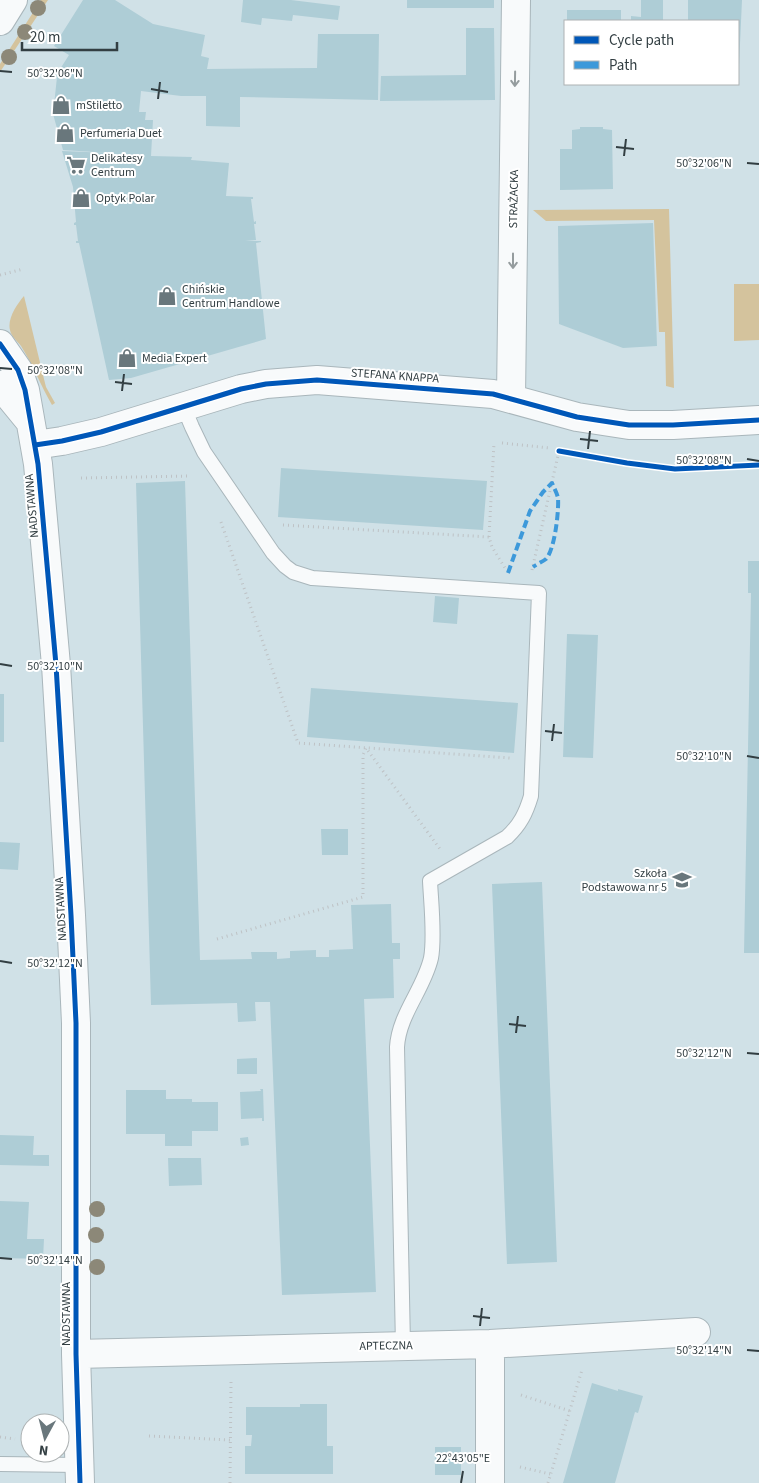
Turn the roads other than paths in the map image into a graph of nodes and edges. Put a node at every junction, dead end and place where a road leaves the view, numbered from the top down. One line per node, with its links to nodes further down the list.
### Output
1 (13, 0): 3 (street)
2 (516, 0): 6 (street, STRAŻACKA, one-way to 6)
3 (0, 21)
4 (0, 344): 9 (street, NADSTAWNA)
5 (0, 385): 9 (street, NADSTAWNA)
6 (511, 398): 7 (street, STEFANA KNAPPA); 8 (street, STEFANA KNAPPA)
7 (184, 408): 9 (street, STEFANA KNAPPA); 12 (lane)
8 (759, 420)
9 (32, 434): 13 (street, NADSTAWNA)
10 (696, 1332): 11 (street, APTECZNA)
11 (490, 1344): 12 (street, APTECZNA); 16 (street)
12 (403, 1346): 13 (street, APTECZNA)
13 (76, 1354): 15 (street, NADSTAWNA)
14 (0, 1464): 15 (lane)
15 (80, 1474)
16 (490, 1483)

